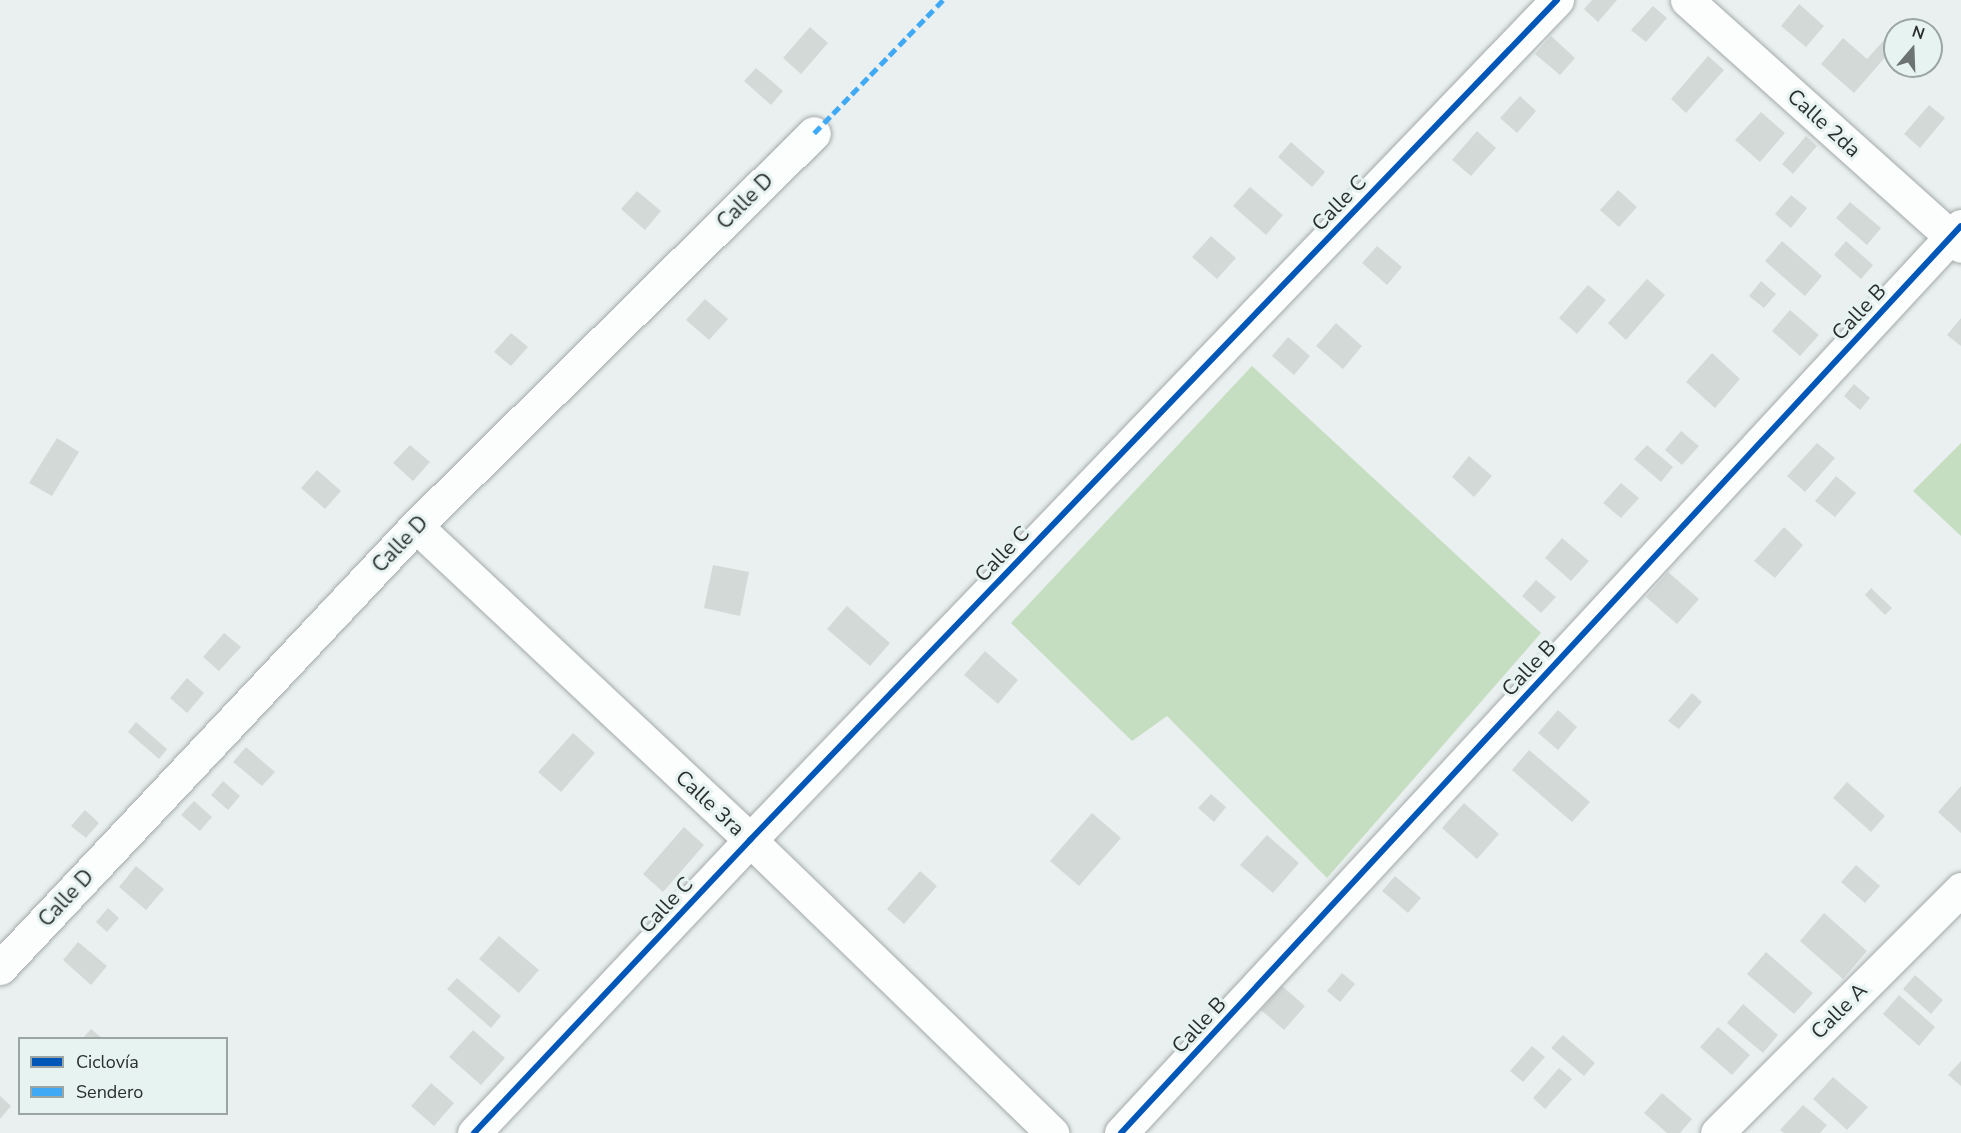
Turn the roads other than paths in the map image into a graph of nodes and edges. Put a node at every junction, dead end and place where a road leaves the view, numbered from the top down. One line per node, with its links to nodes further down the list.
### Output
1 (1557, 0): 6 (street, Calle C)
2 (1687, 0): 4 (street, Calle 2da)
3 (814, 133): 5 (street, Calle D)
4 (1958, 236): 11 (street, Calle B)
5 (416, 526): 6 (street, Calle 3ra); 8 (street, Calle D)
6 (750, 840): 9 (street, Calle C); 10 (street, Calle 3ra)
7 (1961, 889): 12 (street, Calle A)
8 (0, 968)
9 (474, 1133)
10 (1052, 1133)
11 (1121, 1133)
12 (1716, 1133)

